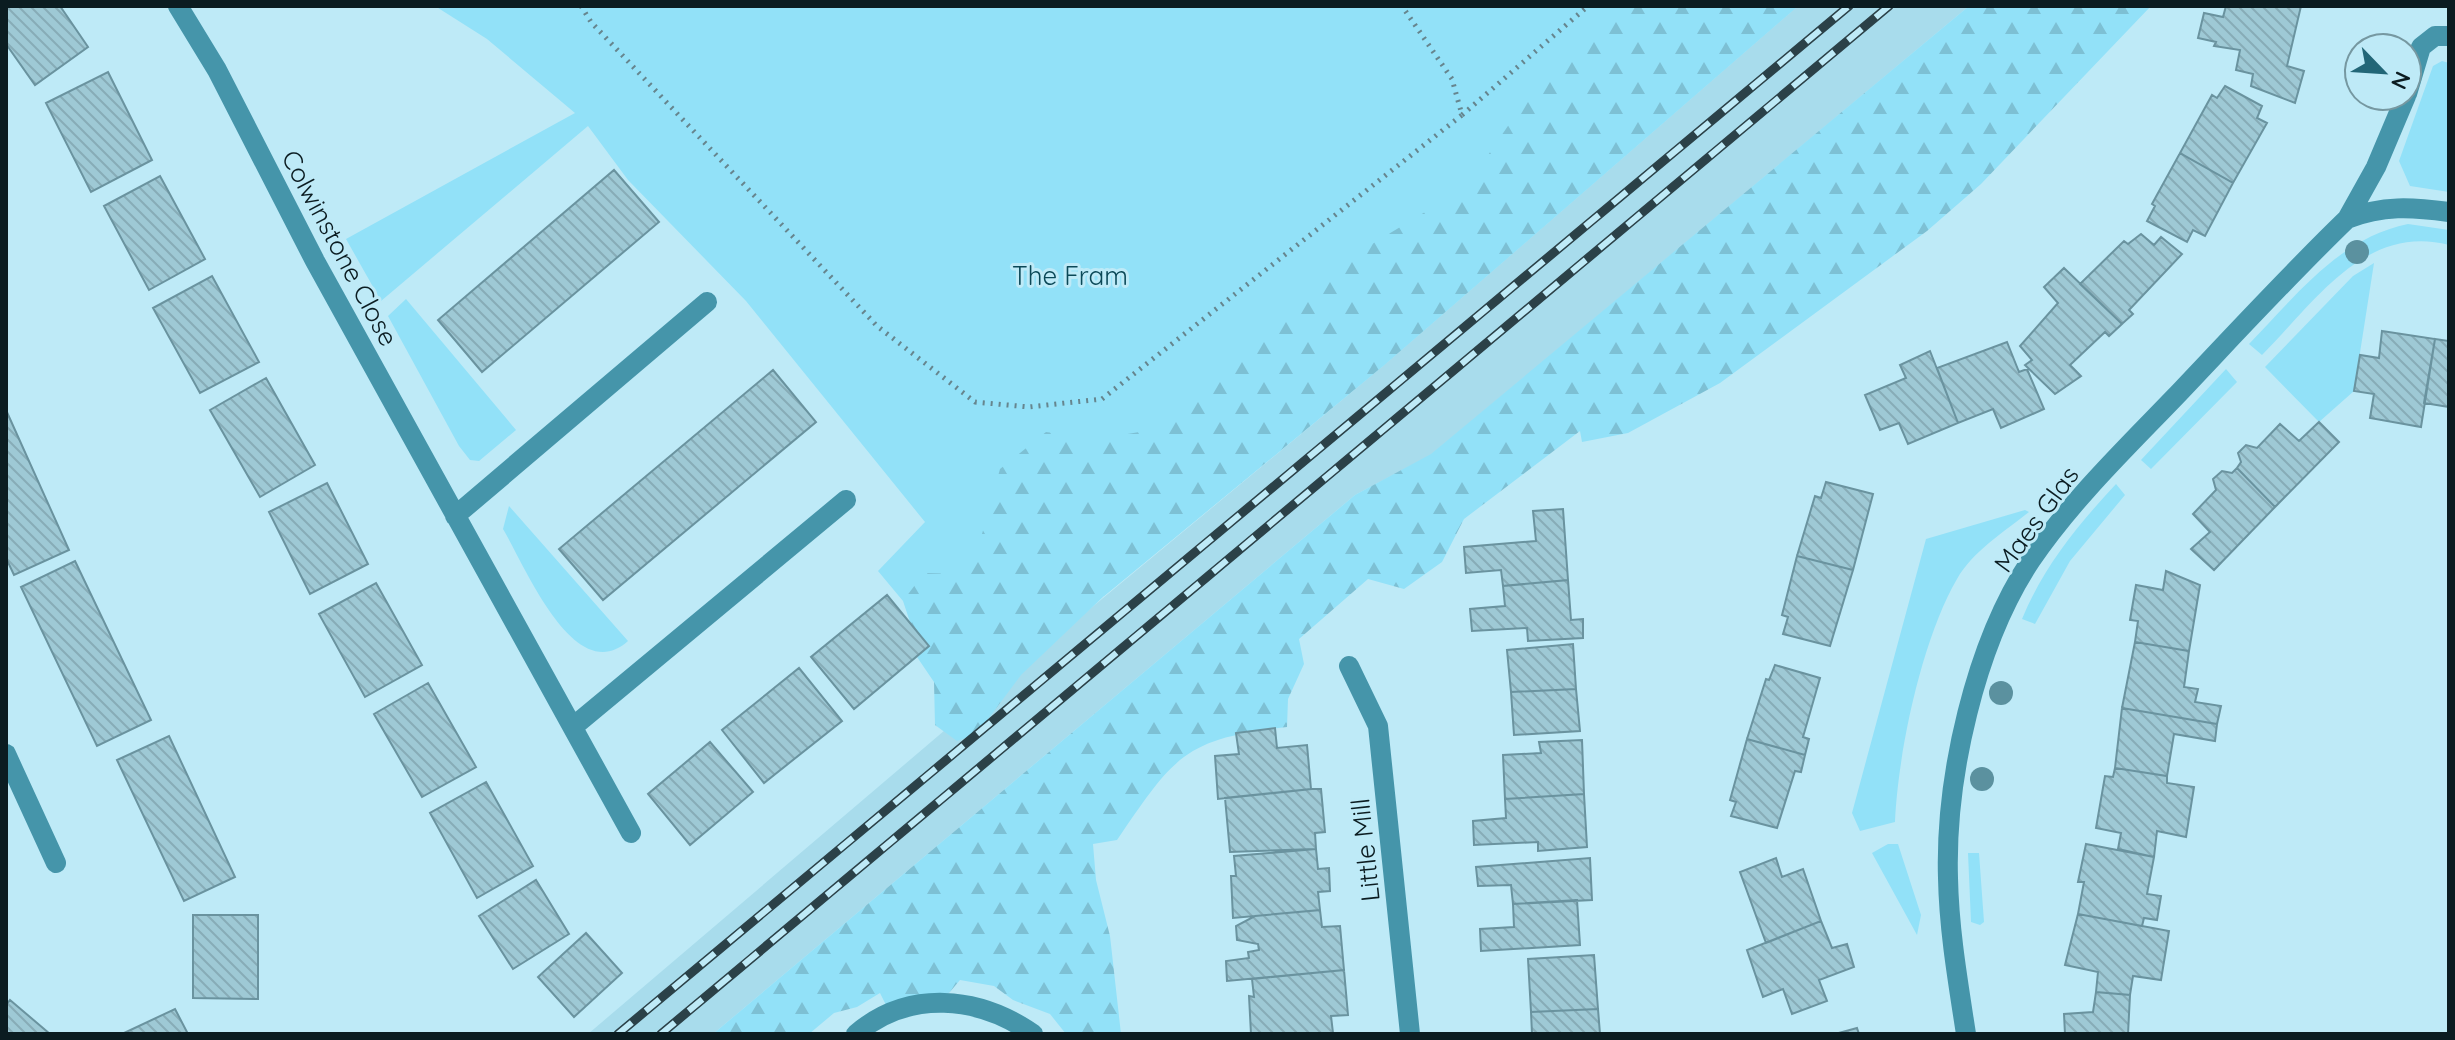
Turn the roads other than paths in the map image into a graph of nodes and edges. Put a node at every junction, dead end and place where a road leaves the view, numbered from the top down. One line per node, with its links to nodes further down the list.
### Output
1 (178, 6): 9 (street, Colwinstone Close)
2 (2449, 36): 3 (street)
3 (2423, 45)
4 (2400, 112): 6 (street)
5 (2449, 212): 6 (street)
6 (2347, 219): 18 (street, Maes Glas)
7 (707, 302): 9 (street)
8 (846, 500): 11 (street)
9 (455, 516): 11 (street, Colwinstone Close)
10 (1349, 666): 17 (street, Little Mill)
11 (574, 726): 13 (street, Colwinstone Close)
12 (6, 754): 14 (street)
13 (631, 833)
14 (56, 863)
15 (856, 1034): 16 (street)
16 (1033, 1034)
17 (1410, 1034)
18 (1966, 1034)

